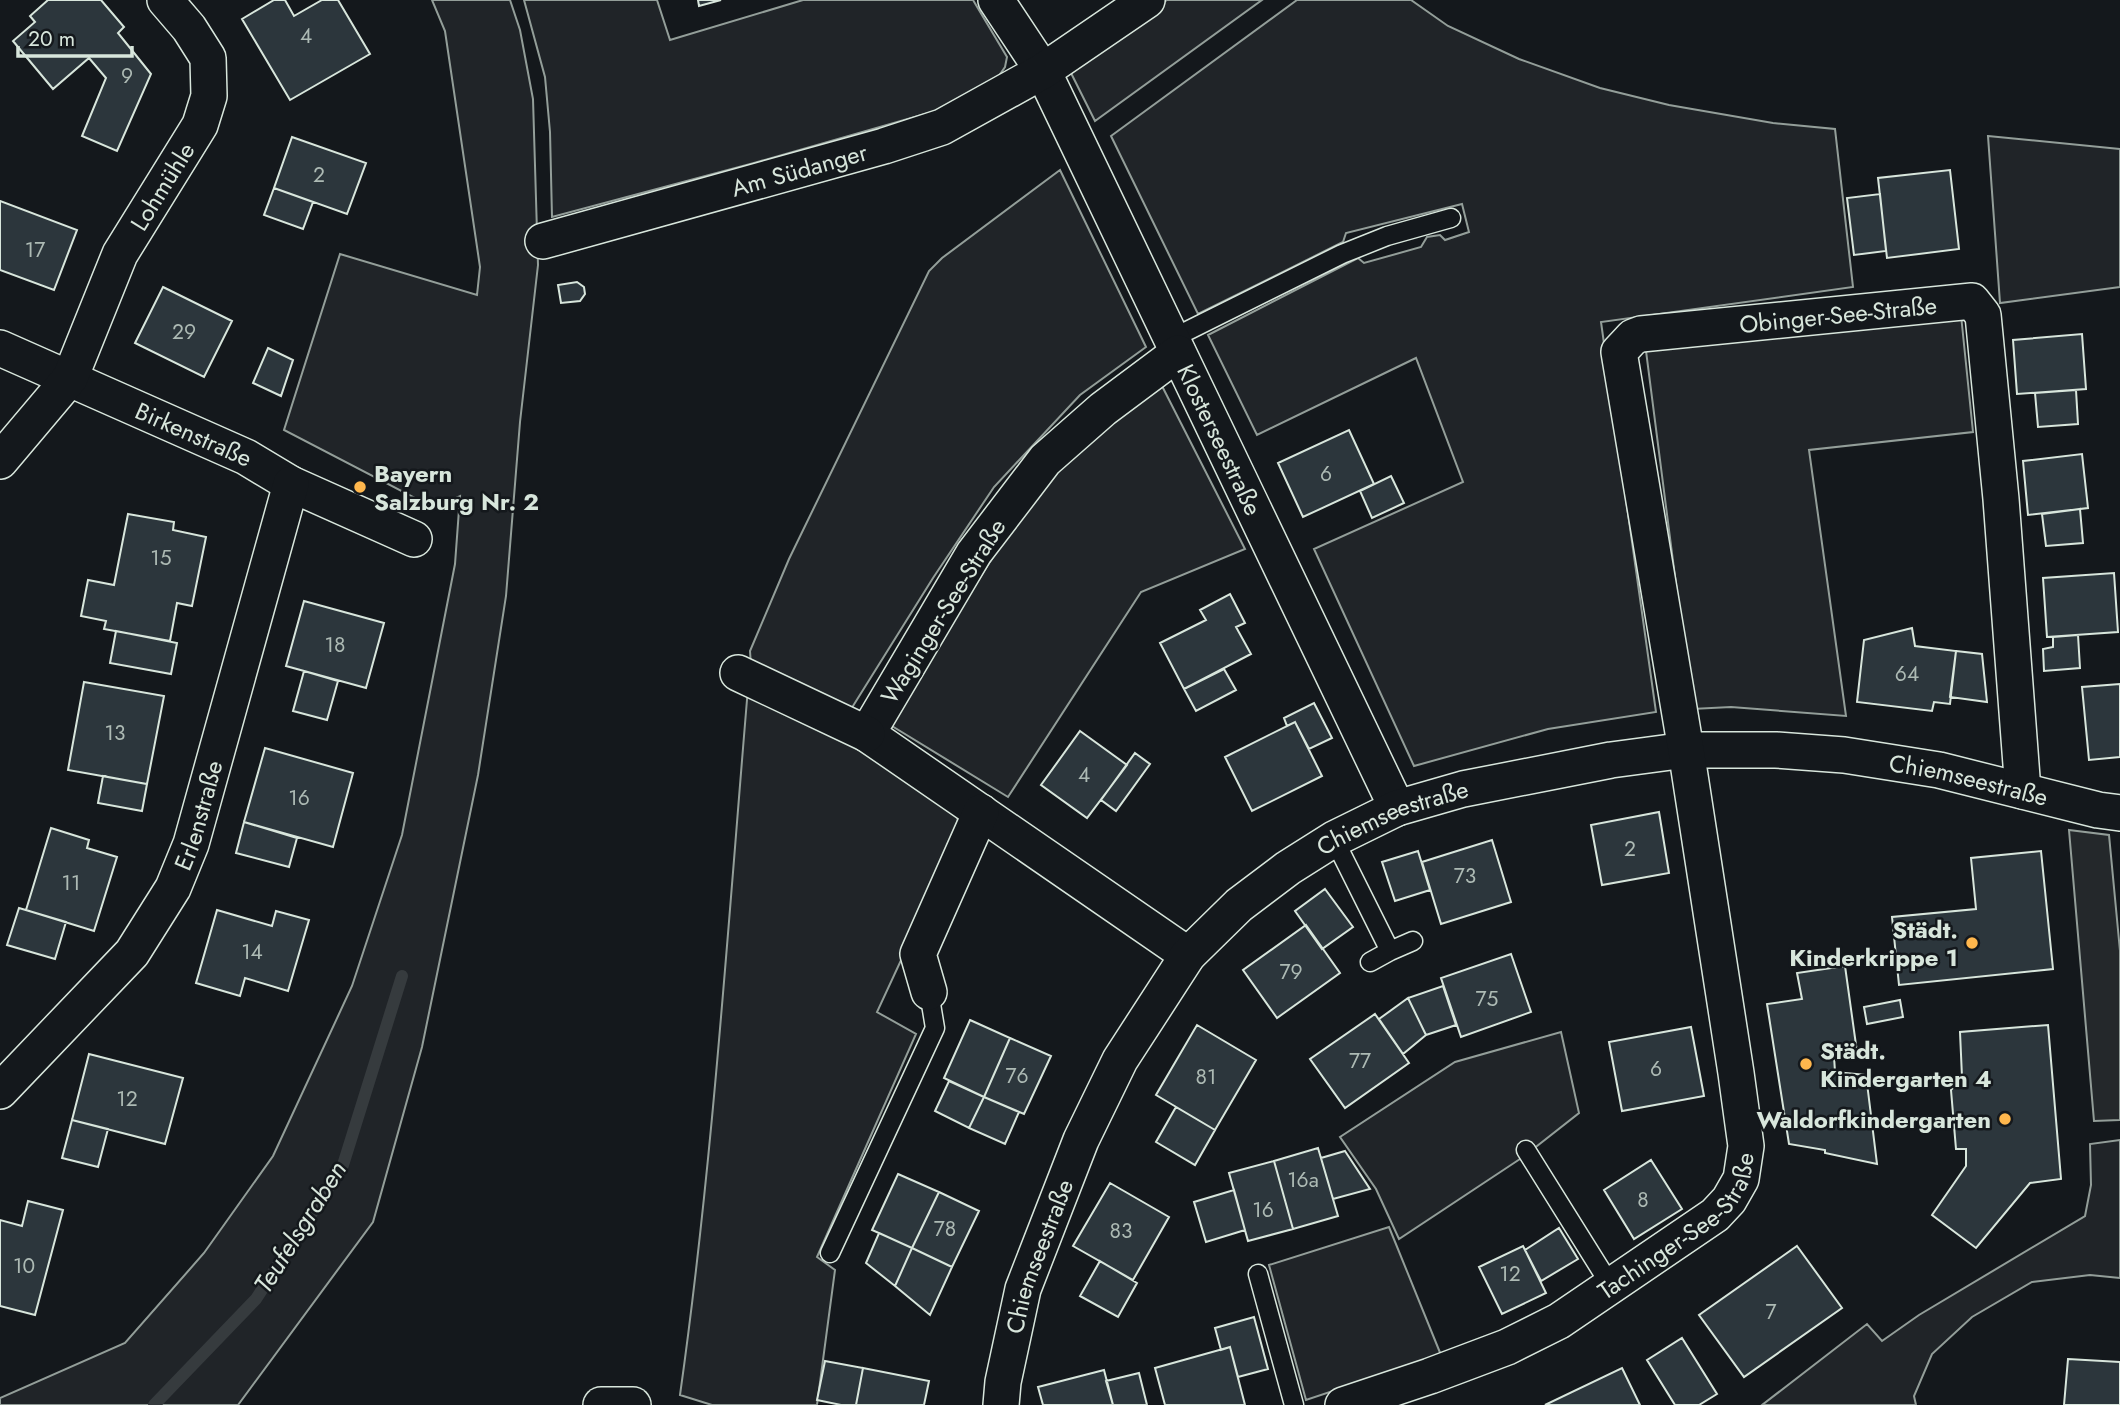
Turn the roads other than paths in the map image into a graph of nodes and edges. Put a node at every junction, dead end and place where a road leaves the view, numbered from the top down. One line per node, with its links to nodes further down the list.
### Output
1 (165, 0): 9 (street, Lohmühle)
2 (996, 0): 4 (street)
3 (1147, 0): 4 (street, Am Südanger)
4 (1043, 71): 6 (street, Am Südanger); 7 (street, Klosterseestraße)
5 (1451, 218): 7 (lane)
6 (543, 240)
7 (1175, 346): 14 (street, Waginger-See-Straße); 17 (street, Klosterseestraße)
8 (0, 348): 9 (street, Birkenstraße)
9 (70, 378): 10 (street); 11 (street, Birkenstraße)
10 (0, 461)
11 (291, 484): 12 (street, Birkenstraße); 26 (street, Erlenstraße)
12 (414, 539)
13 (738, 673): 14 (street)
14 (867, 734): 18 (street)
15 (1686, 750): 16 (street, Chiemseestraße); 16 (street, Obinger-See-Straße); 17 (street, Chiemseestraße); 30 (street, Tachinger-See-Straße)
16 (2023, 791): 19 (street, Chiemseestraße)
17 (1397, 808): 20 (street, Chiemseestraße)
18 (981, 813): 23 (street); 25 (street)
19 (2120, 813)
20 (1334, 839): 22 (lane); 23 (street, Chiemseestraße)
21 (1413, 941): 22 (lane)
22 (1390, 951): 24 (lane)
23 (1188, 955): 33 (street, Chiemseestraße)
24 (1370, 962)
25 (929, 992): 28 (lane)
26 (0, 1091)
27 (1526, 1150): 30 (lane)
28 (830, 1253)
29 (1258, 1274): 34 (lane)
30 (1611, 1286): 35 (street, Tachinger-See-Straße)
31 (601, 1405): 32 (street)
32 (633, 1405)
33 (1001, 1405)
34 (1294, 1405)
35 (1343, 1405)

